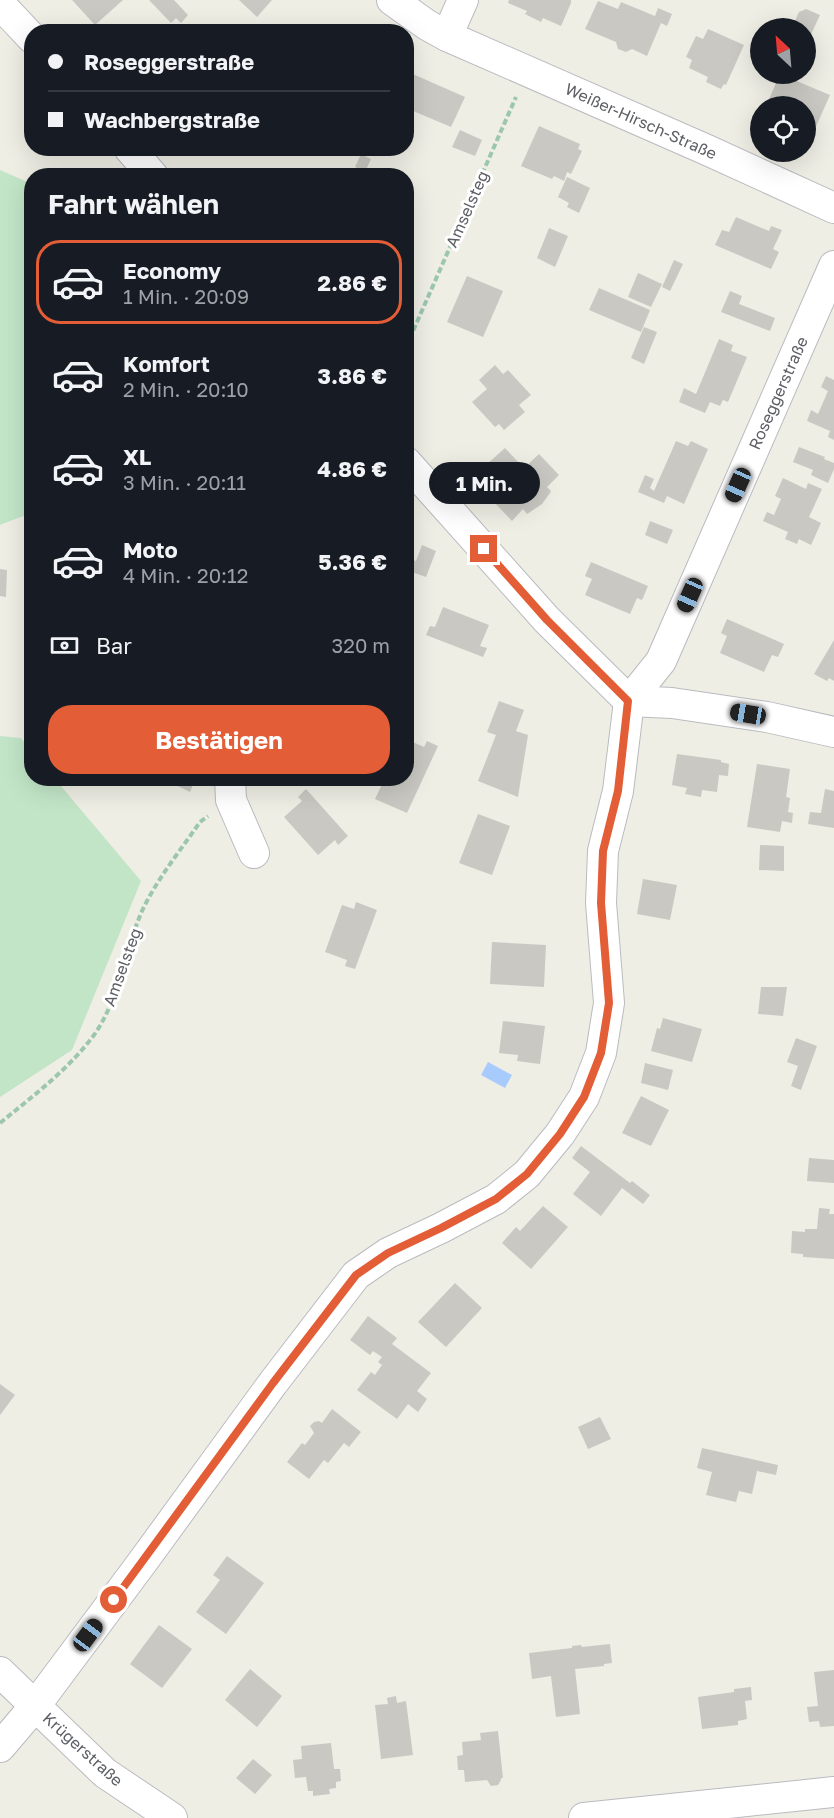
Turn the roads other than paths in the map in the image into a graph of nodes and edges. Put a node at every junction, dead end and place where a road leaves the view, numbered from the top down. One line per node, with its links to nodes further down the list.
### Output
1 (392, 0): 5 (street, Weißer-Hirsch-Straße)
2 (463, 0): 5 (street)
3 (2, 12): 4 (street)
4 (24, 32)
5 (447, 36): 8 (street, Weißer-Hirsch-Straße)
6 (136, 156): 7 (street)
7 (146, 168)
8 (834, 208)
9 (834, 266): 11 (street, Roseggerstraße)
10 (414, 471): 11 (street)
11 (628, 701): 12 (street); 16 (street)
12 (834, 732)
13 (230, 789): 14 (street)
14 (254, 853)
15 (0, 1672): 16 (street, Krügerstraße)
16 (34, 1706): 17 (street); 20 (street, Krügerstraße)
17 (0, 1747)
18 (834, 1792): 19 (street)
19 (681, 1813): 21 (street)
20 (172, 1818)
21 (584, 1818)

